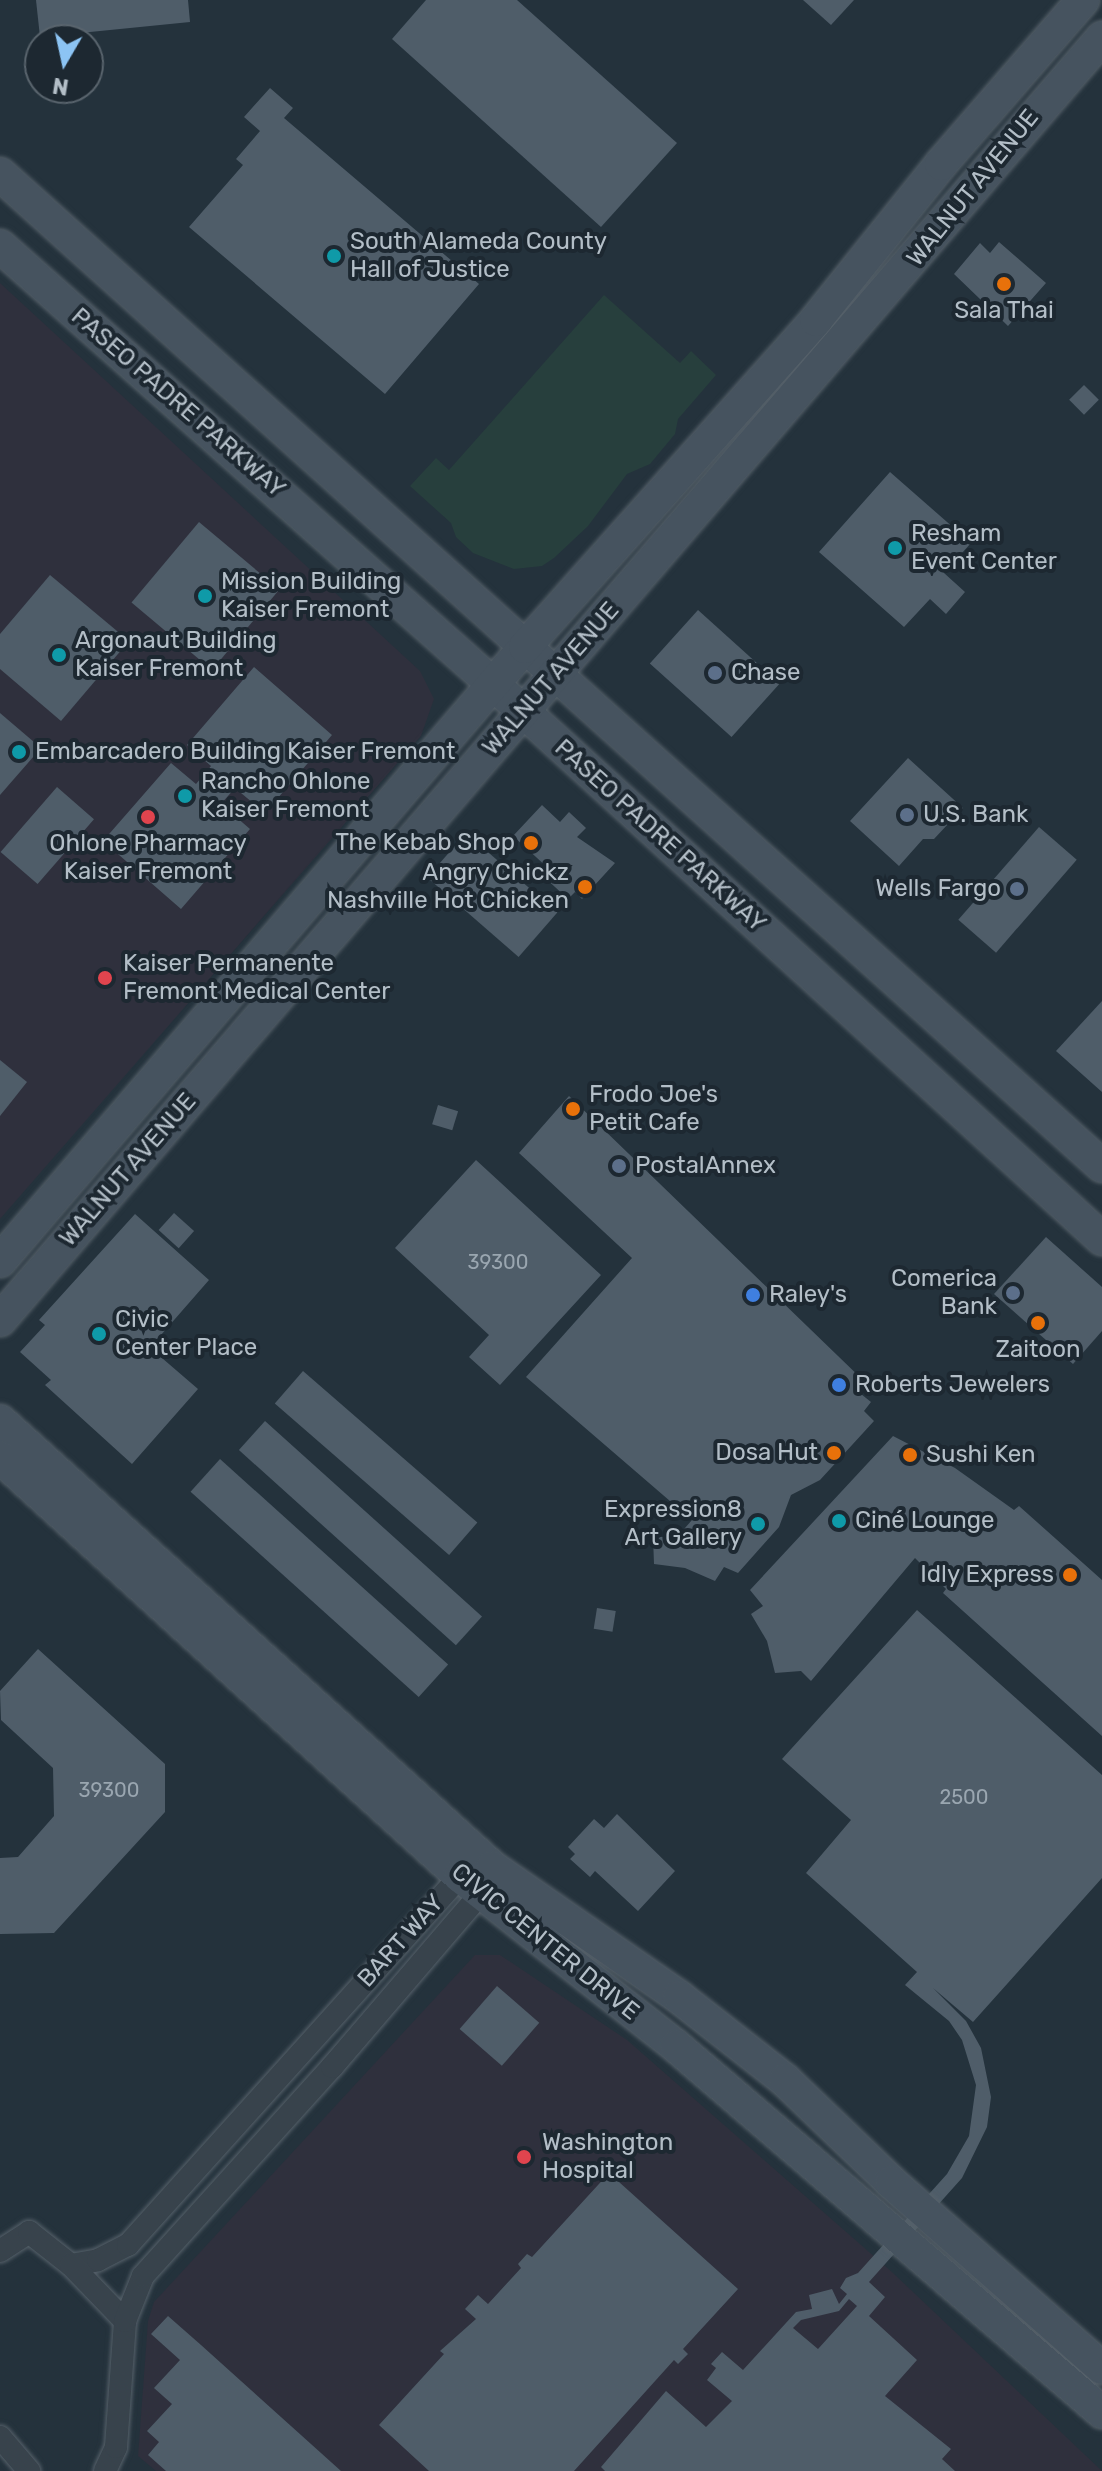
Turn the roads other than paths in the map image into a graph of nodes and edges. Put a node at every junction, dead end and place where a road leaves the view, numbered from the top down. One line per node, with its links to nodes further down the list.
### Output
1 (1083, 0): 5 (main road, WALNUT AVENUE)
2 (1102, 38): 6 (main road, WALNUT AVENUE)
3 (0, 174): 5 (main road, PASEO PADRE PARKWAY)
4 (0, 246): 7 (main road, PASEO PADRE PARKWAY)
5 (525, 647): 6 (main road, PASEO PADRE PARKWAY); 7 (main road, WALNUT AVENUE)
6 (555, 674): 8 (main road, WALNUT AVENUE); 9 (main road, PASEO PADRE PARKWAY)
7 (494, 685): 8 (main road, PASEO PADRE PARKWAY); 11 (main road, WALNUT AVENUE)
8 (522, 710): 10 (main road, PASEO PADRE PARKWAY); 12 (main road, WALNUT AVENUE)
9 (1102, 1166)
10 (1102, 1239)
11 (0, 1261)
12 (0, 1320)
13 (0, 1421): 15 (main road, CIVIC CENTER DRIVE)
14 (0, 1457): 15 (main road, CIVIC CENTER DRIVE)
15 (478, 1879): 17 (street, BART WAY); 18 (street, BART WAY); 19 (main road, CIVIC CENTER DRIVE); 20 (main road, CIVIC CENTER DRIVE)
16 (0, 2251): 17 (street)
17 (71, 2265): 18 (street)
18 (125, 2321): 23 (street, BART WAY)
19 (1102, 2368)
20 (1102, 2412)
21 (0, 2437): 22 (street)
22 (29, 2471)
23 (105, 2471)

